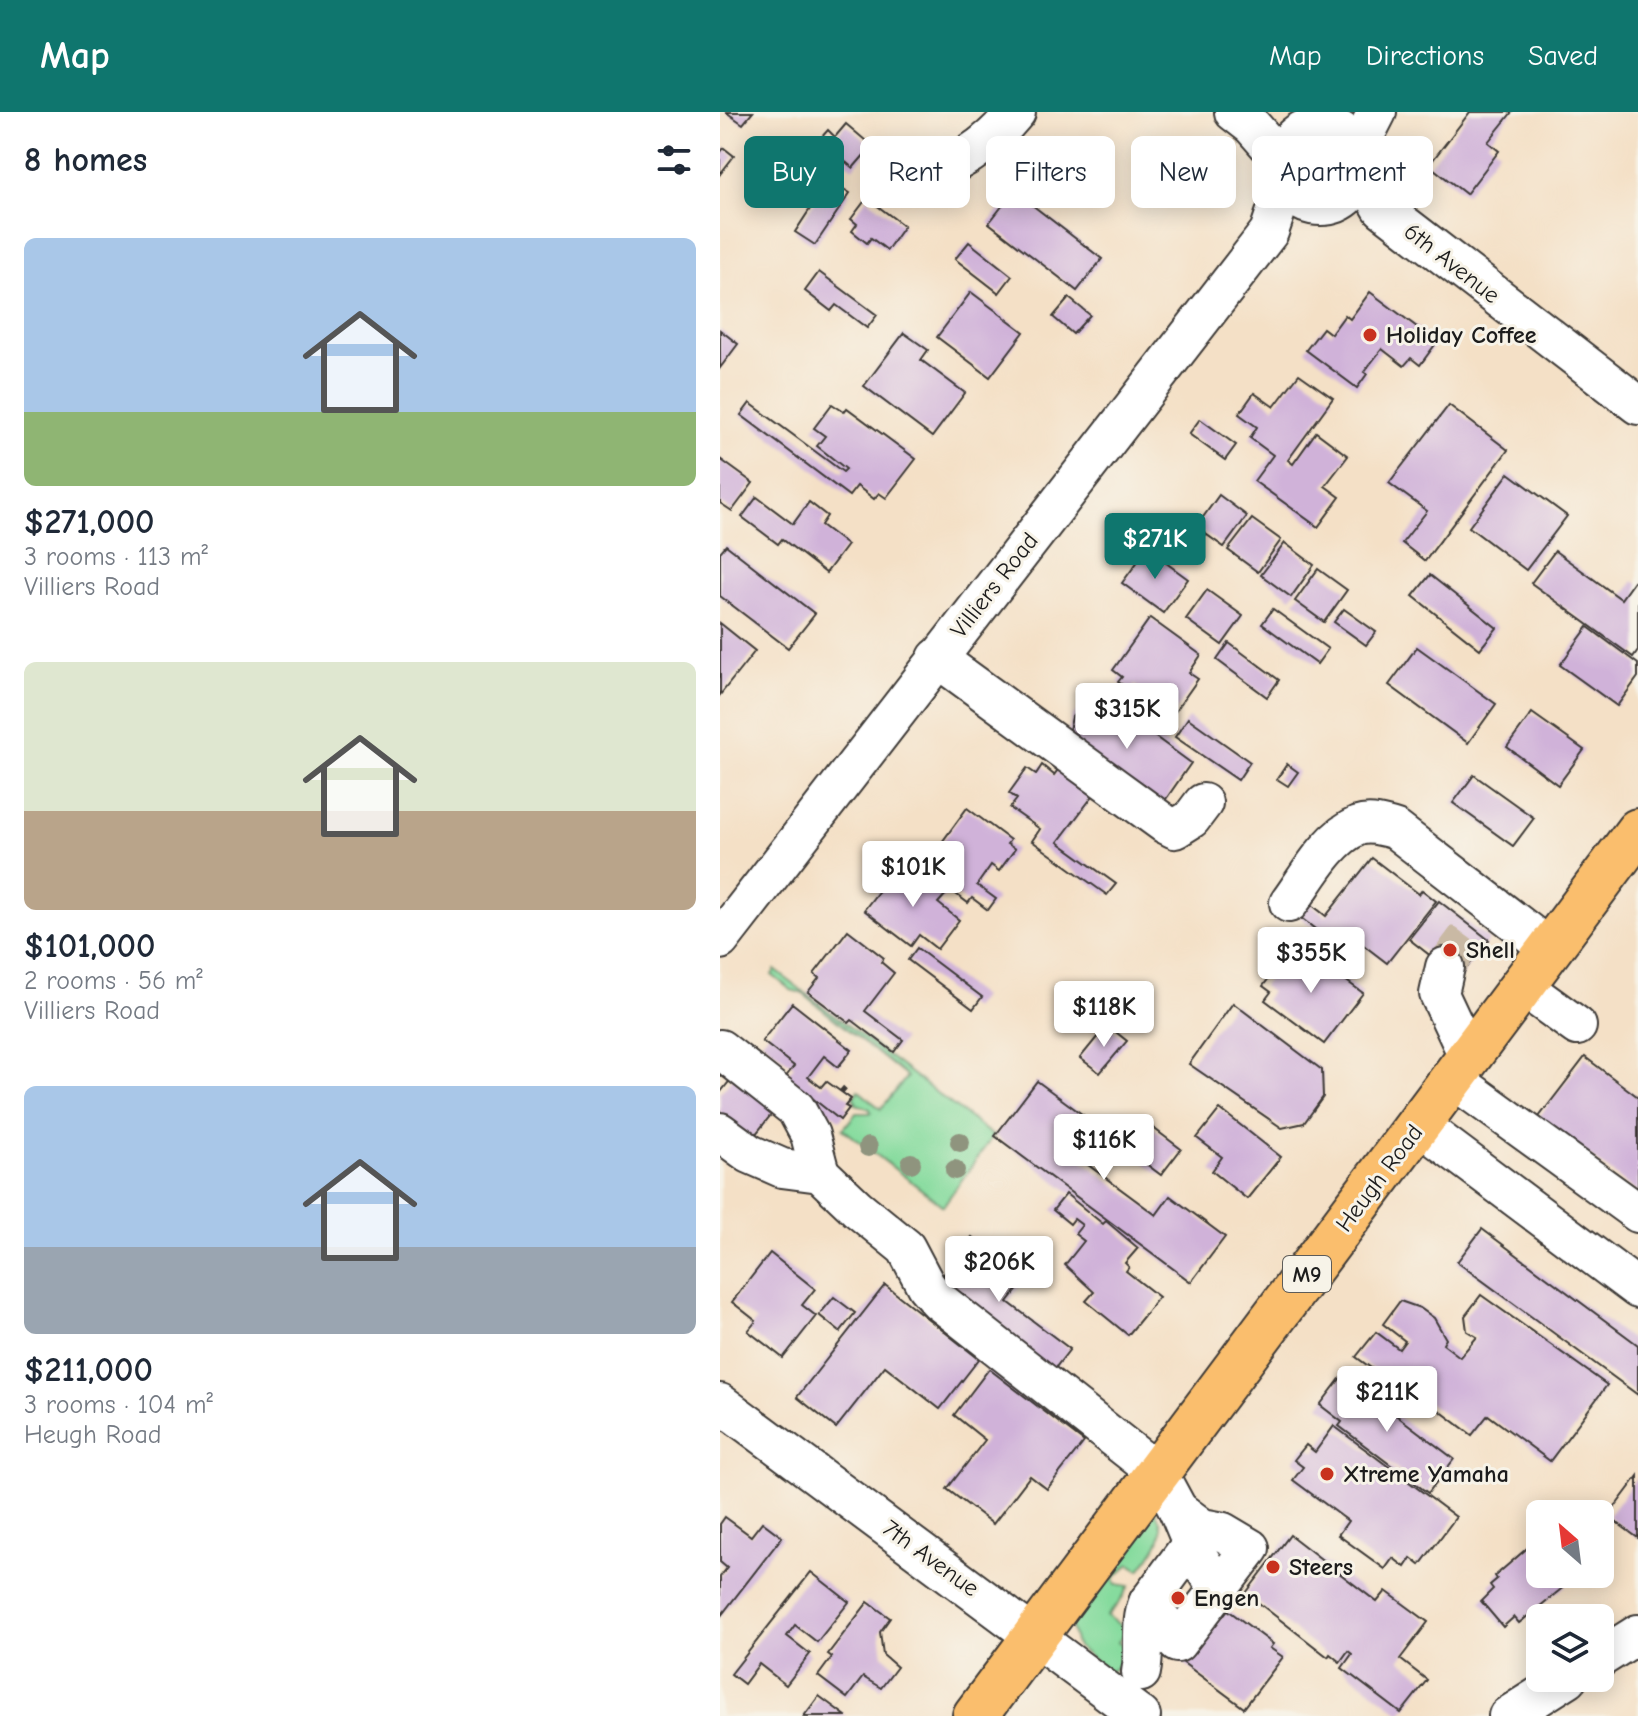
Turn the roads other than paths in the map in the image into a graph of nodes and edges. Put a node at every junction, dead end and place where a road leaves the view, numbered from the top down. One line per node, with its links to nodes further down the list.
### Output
1 (1016, 112): 6 (street)
2 (1377, 112): 5 (street)
3 (1243, 119): 4 (street, 6th Avenue)
4 (1276, 136)
5 (1350, 136)
6 (970, 155)
7 (1287, 208): 10 (street, Villiers Road)
8 (1383, 208): 9 (street, 6th Avenue)
9 (1638, 405)
10 (937, 658): 11 (street); 14 (street, Villiers Road)
11 (1203, 803)
12 (1632, 852): 15 (main road, Heugh Road / M9)
13 (1289, 903): 15 (street)
14 (720, 940)
15 (1550, 949): 17 (main road, Heugh Road / M9)
16 (1445, 967): 20 (street)
17 (1522, 986): 18 (street); 20 (main road, Heugh Road / M9)
18 (1577, 1026)
19 (720, 1049): 23 (street)
20 (1461, 1068): 21 (main road, Heugh Road / M9); 24 (street)
21 (1419, 1125): 25 (street); 27 (main road, Heugh Road / M9)
22 (720, 1132): 23 (street)
23 (820, 1173): 27 (street)
24 (1638, 1213)
25 (1638, 1289)
26 (720, 1403): 30 (street, 7th Avenue)
27 (1170, 1552): 28 (street); 28 (street); 30 (main road, Heugh Road / M9); 33 (street)
28 (1196, 1617): 33 (street)
29 (1638, 1634): 31 (street)
30 (1037, 1636): 33 (street, 7th Avenue); 34 (main road, Heugh Road / M9)
31 (1614, 1649)
32 (1546, 1692): 35 (street)
33 (1134, 1696)
34 (977, 1715)
35 (1508, 1716)

